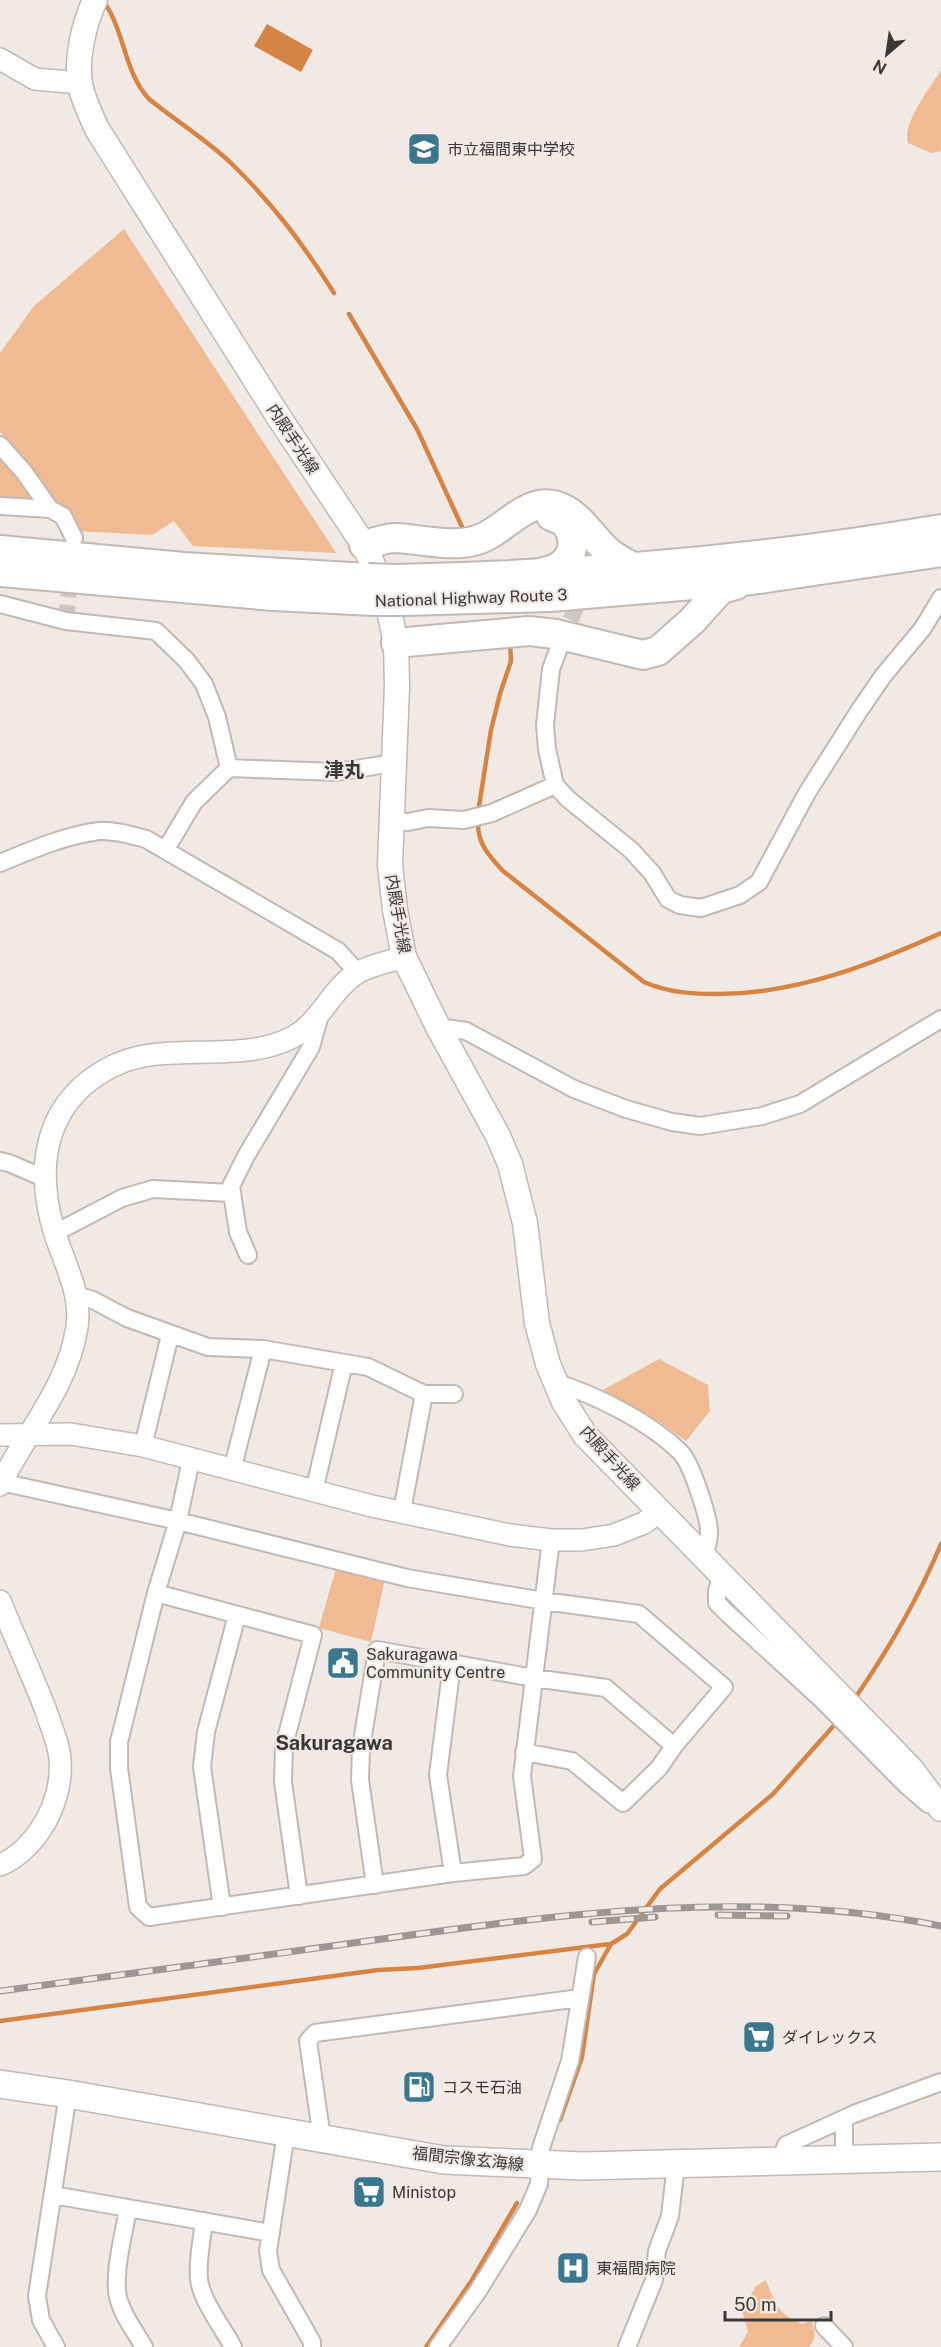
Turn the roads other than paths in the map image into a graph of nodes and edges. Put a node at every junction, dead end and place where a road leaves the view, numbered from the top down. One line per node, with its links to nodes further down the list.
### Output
1 (91, 8): 3 (main road, 内殿手光線)
2 (0, 59): 3 (street)
3 (80, 83): 10 (main road, 内殿手光線)
4 (0, 445): 6 (street)
5 (0, 506): 6 (street)
6 (50, 509): 9 (street)
7 (504, 527): 10 (highway); 14 (highway); 15 (highway)
8 (941, 529): 15 (highway, National Highway Route 3)
9 (74, 538)
10 (364, 545): 21 (main road, 内殿手光線)
11 (0, 550): 17 (highway, National Highway Route 3)
12 (941, 552): 16 (highway, National Highway Route 3)
13 (0, 572): 17 (highway, National Highway Route 3)
14 (538, 574): 15 (highway, National Highway Route 3); 17 (highway, National Highway Route 3)
15 (640, 579): 16 (highway, National Highway Route 3); 17 (highway, National Highway Route 3); 20 (highway)
16 (752, 580): 20 (highway)
17 (386, 590)
18 (941, 598): 25 (street)
19 (0, 604): 24 (street)
20 (673, 639): 21 (highway)
21 (396, 644): 23 (main road, 内殿手光線)
22 (560, 645): 25 (street)
23 (393, 763): 24 (street); 26 (main road, 内殿手光線)
24 (229, 768): 27 (street)
25 (555, 785): 26 (street)
26 (392, 821): 29 (main road, 内殿手光線)
27 (166, 849): 28 (street); 30 (street)
28 (0, 863)
29 (404, 957): 30 (street); 33 (main road, 内殿手光線)
30 (357, 973): 31 (street)
31 (320, 1015): 35 (street); 36 (street)
32 (941, 1019): 33 (street)
33 (438, 1027): 43 (main road, 内殿手光線)
34 (0, 1161): 35 (street)
35 (44, 1178): 37 (street)
36 (231, 1193): 37 (street); 38 (street)
37 (55, 1233): 39 (street)
38 (248, 1255)
39 (76, 1295): 40 (street); 46 (street)
40 (170, 1335): 41 (street); 48 (street)
41 (263, 1349): 42 (street); 50 (street)
42 (344, 1363): 44 (street); 52 (street)
43 (554, 1382): 53 (main road, 内殿手光線); 57 (street)
44 (424, 1394): 45 (street); 54 (street)
45 (454, 1394)
46 (32, 1434): 47 (street); 48 (street); 51 (street)
47 (0, 1435)
48 (143, 1446): 49 (street)
49 (191, 1460): 50 (street); 55 (street)
50 (232, 1470): 52 (street)
51 (1, 1484): 55 (street)
52 (314, 1491): 54 (street)
53 (660, 1511): 56 (street); 57 (main road, 内殿手光線)
54 (402, 1512): 56 (street)
55 (178, 1521): 59 (street); 61 (street)
56 (551, 1540): 61 (street)
57 (704, 1556): 58 (main road, 内殿手光線)
58 (722, 1575): 67 (main road, 内殿手光線); 67 (street)
59 (156, 1593): 62 (street); 72 (street)
60 (0, 1601): 68 (street)
61 (544, 1601): 64 (street); 65 (street)
62 (237, 1615): 71 (street); 72 (street)
63 (452, 1664): 64 (street); 69 (street); 70 (street)
64 (534, 1678): 65 (street); 66 (street)
65 (674, 1746): 66 (street)
66 (524, 1752): 69 (street)
67 (941, 1811)
68 (0, 1865)
69 (453, 1874): 70 (street)
70 (375, 1885): 71 (street)
71 (299, 1896): 72 (street)
72 (222, 1907)
73 (587, 1957): 74 (street)
74 (580, 1998): 80 (street); 85 (street)
75 (941, 2082): 78 (street)
76 (0, 2084): 77 (main road, 福間宗像玄海線)
77 (68, 2094): 79 (main road, 福間宗像玄海線); 86 (street)
78 (844, 2119): 82 (street); 83 (street)
79 (286, 2133): 80 (main road, 福間宗像玄海線); 89 (street)
80 (322, 2139): 85 (main road, 福間宗像玄海線)
81 (941, 2157): 82 (main road, 福間宗像玄海線)
82 (844, 2160): 83 (main road, 福間宗像玄海線)
83 (780, 2161): 84 (main road, 福間宗像玄海線)
84 (676, 2164): 85 (main road, 福間宗像玄海線); 96 (street)
85 (538, 2166): 95 (street)
86 (53, 2194): 87 (street); 91 (street)
87 (128, 2208): 88 (street); 92 (street)
88 (204, 2222): 89 (street); 93 (street)
89 (271, 2233): 94 (street)
90 (824, 2326): 97 (street)
91 (56, 2347)
92 (144, 2347)
93 (233, 2347)
94 (312, 2347)
95 (438, 2347)
96 (627, 2347)
97 (844, 2347)

